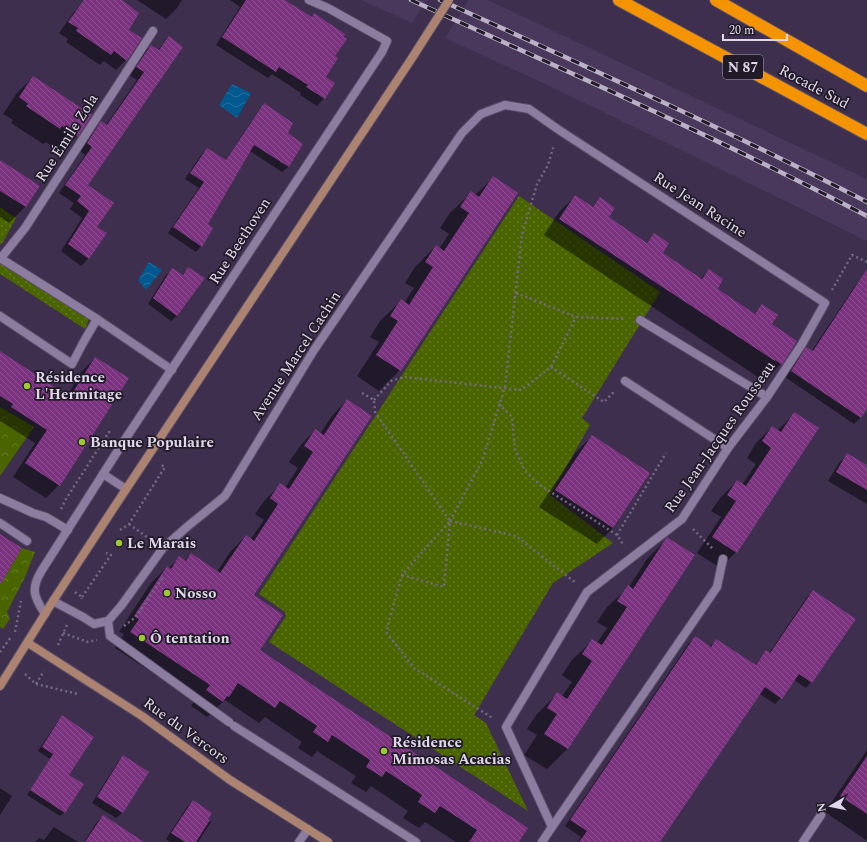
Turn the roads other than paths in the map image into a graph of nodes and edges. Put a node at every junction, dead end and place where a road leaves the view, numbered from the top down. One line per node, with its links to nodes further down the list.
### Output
1 (309, 0): 14 (street, Rue Beethoven)
2 (449, 0): 19 (street, bridge)
3 (619, 0): 8 (highway, Rocade Sud / N 87)
4 (716, 0): 6 (highway, Rocade Sud)
5 (153, 31): 9 (street, Rue Émile Zola)
6 (867, 86)
7 (559, 130): 10 (street, Rue Jean Racine); 27 (street, Avenue Marcel Cachin)
8 (867, 134)
9 (1, 258): 12 (street, Rue Émile Zola)
10 (825, 303): 16 (street, Rue Jean-Jacques Rousseau)
11 (0, 316): 12 (street)
12 (98, 319): 14 (street, Rue Émile Zola)
13 (640, 320): 16 (street)
14 (172, 370): 18 (street, Rue Beethoven)
15 (625, 381): 17 (street)
16 (767, 397): 17 (street, Rue Jean-Jacques Rousseau)
17 (728, 448): 31 (street, Rue Jean-Jacques Rousseau)
18 (103, 474): 19 (street); 22 (street, Rue Beethoven)
19 (126, 489): 25 (street)
20 (0, 498): 22 (street)
21 (0, 523): 23 (street)
22 (68, 530): 26 (street, Rue Beethoven)
23 (27, 541)
24 (723, 559): 31 (street)
25 (53, 601): 26 (street); 27 (street)
26 (45, 614): 28 (street)
27 (108, 621): 35 (street)
28 (28, 643): 29 (street); 32 (street, Rue du Vercors)
29 (0, 686)
30 (820, 815): 37 (street)
31 (552, 827): 36 (street)
32 (308, 829): 33 (street); 34 (street, Rue du Vercors)
33 (299, 842)
34 (328, 842)
35 (416, 842)
36 (542, 842)
37 (804, 842)

